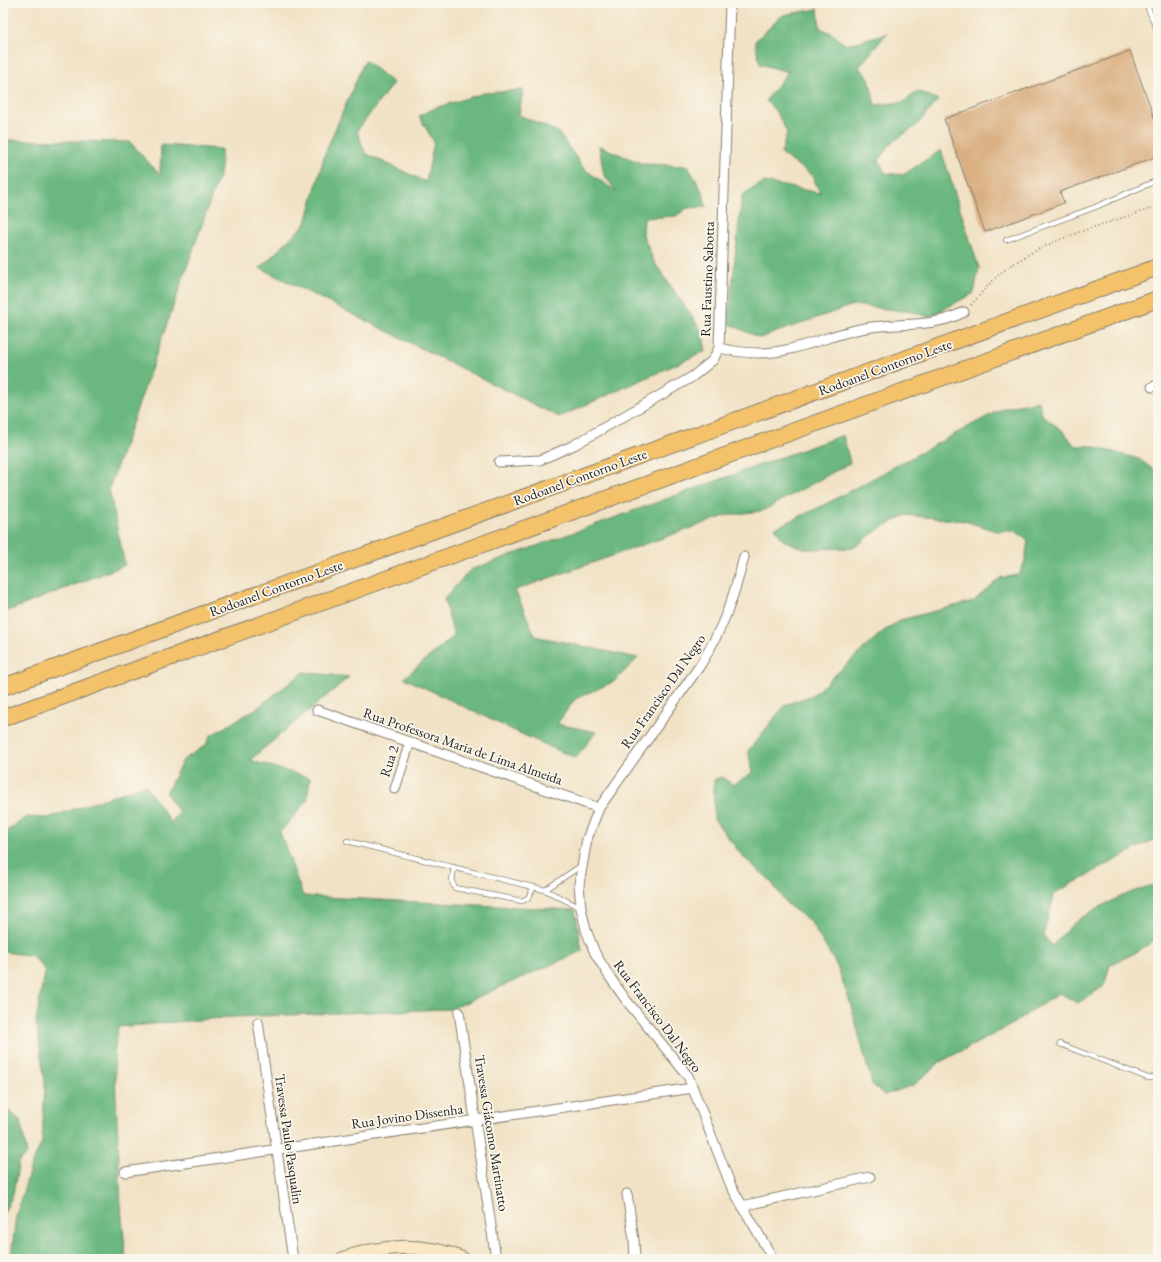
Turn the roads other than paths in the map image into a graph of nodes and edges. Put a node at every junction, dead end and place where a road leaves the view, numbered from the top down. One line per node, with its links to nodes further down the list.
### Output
1 (730, 3): 9 (street, Rua Faustino Sabotta)
2 (1146, 3): 3 (lane)
3 (1158, 33)
4 (1158, 180): 5 (lane)
5 (1006, 240)
6 (1158, 268): 12 (highway, Rodoanel Contorno Leste)
7 (1158, 299): 14 (highway, Rodoanel Contorno Leste)
8 (964, 312): 9 (street)
9 (719, 348): 10 (street, Rua Faustino Sabotta)
10 (499, 462)
11 (744, 557): 17 (street, Rua Francisco Dal Negro)
12 (3, 687)
13 (317, 710): 15 (street, Rua Professora Maria de Lima Almeida)
14 (3, 718)
15 (410, 742): 16 (street, Rua 2); 17 (street, Rua Professora Maria de Lima Almeida)
16 (395, 788)
17 (599, 808): 19 (street, Rua Francisco Dal Negro)
18 (347, 841): 20 (lane)
19 (582, 865): 22 (lane); 23 (street, Rua Francisco Dal Negro)
20 (454, 867): 21 (lane); 21 (lane)
21 (534, 887): 22 (lane)
22 (545, 890): 23 (lane)
23 (581, 908): 28 (street, Rua Francisco Dal Negro)
24 (459, 1012): 29 (street, Travessa Giácomo Martinatto)
25 (258, 1022): 30 (street, Travessa Paulo Pasqualin)
26 (1060, 1044): 27 (lane)
27 (1158, 1077)
28 (693, 1088): 29 (street, Rua Jovino Dissenha); 34 (street, Rua Francisco Dal Negro)
29 (475, 1120): 30 (street, Rua Jovino Dissenha); 38 (street, Travessa Giácomo Martinatto)
30 (277, 1150): 31 (street, Rua Jovino Dissenha); 35 (street, Travessa Paulo Pasqualin)
31 (125, 1172)
32 (870, 1177): 34 (street)
33 (627, 1194): 39 (street)
34 (742, 1206): 40 (street, Rua Francisco Dal Negro)
35 (293, 1259)
36 (342, 1259): 37 (street)
37 (463, 1259)
38 (496, 1259)
39 (635, 1259)
40 (773, 1259)

